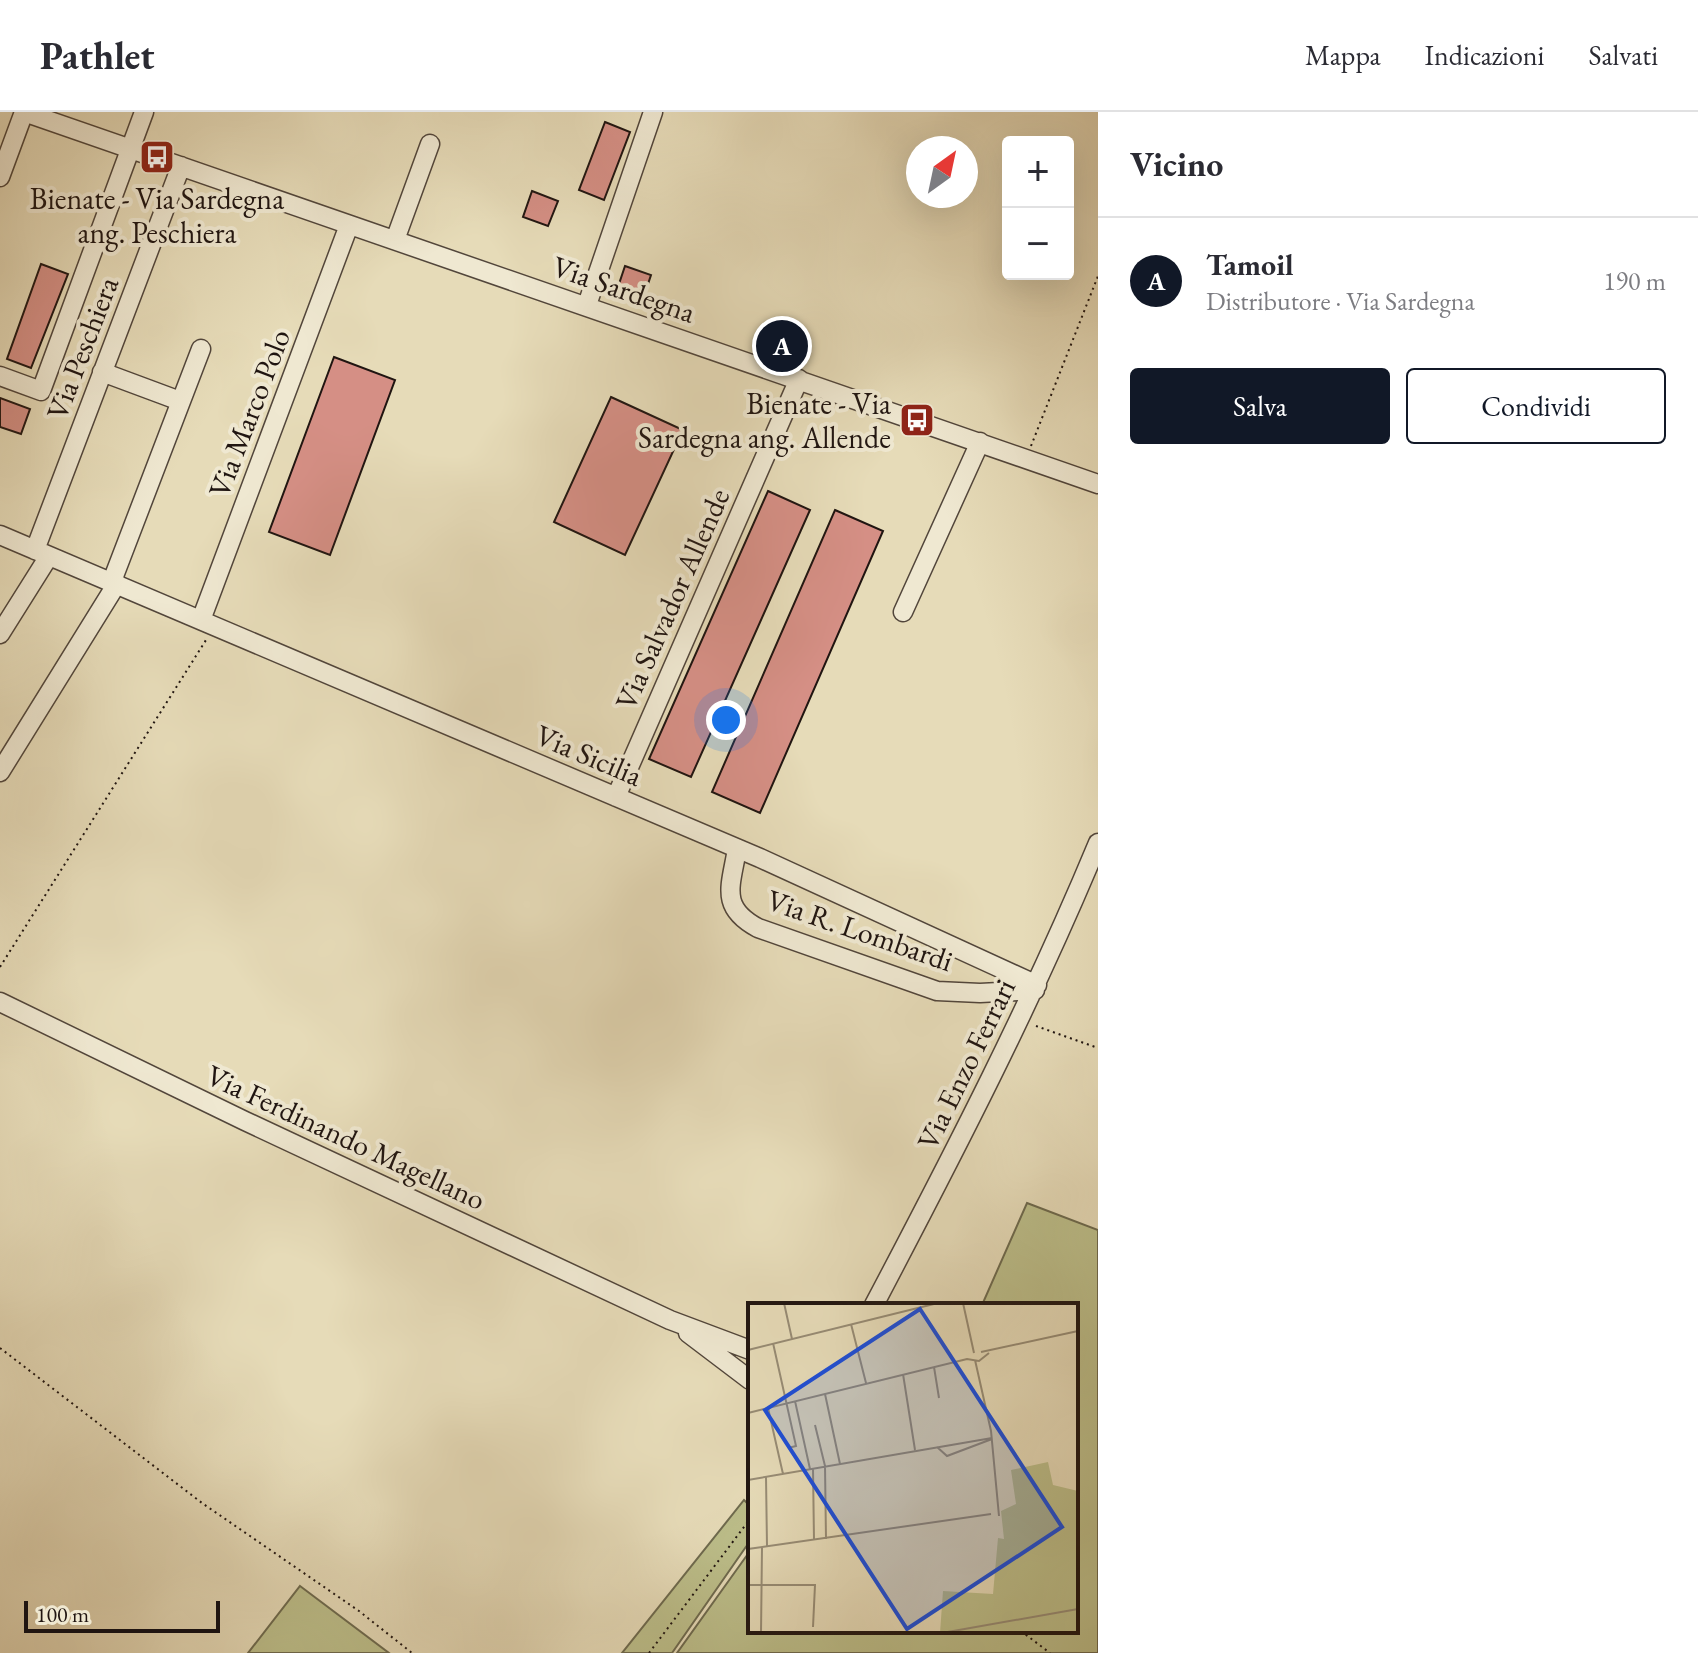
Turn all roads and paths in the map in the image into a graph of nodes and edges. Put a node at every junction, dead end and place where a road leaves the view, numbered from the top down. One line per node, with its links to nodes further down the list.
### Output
1 (24, 112): 5 (street, Via Sardegna); 7 (street)
2 (144, 112): 5 (street)
3 (653, 112): 11 (street)
4 (430, 144): 9 (street)
5 (131, 149): 6 (street, Via Sardegna); 14 (street)
6 (181, 166): 8 (street, Via Sardegna); 13 (street, Via Peschiera)
7 (0, 177)
8 (349, 225): 9 (street, Via Sardegna); 24 (street, Via Marco Polo)
9 (395, 240): 11 (street, Via Sardegna)
10 (1098, 276): 18 (path)
11 (587, 305): 15 (street, Via Sardegna)
12 (201, 349): 16 (street)
13 (102, 372): 16 (street); 21 (street, Via Peschiera)
14 (0, 376)
15 (799, 379): 17 (street, Via Sardegna); 27 (street, Via Salvador Allende)
16 (180, 401): 22 (street)
17 (980, 442): 18 (street, Via Sardegna); 23 (street)
18 (1026, 458): 19 (street, Via Sardegna)
19 (1098, 484)
20 (0, 535): 21 (street, Via Sicilia)
21 (42, 553): 22 (street, Via Sicilia); 25 (street, Via Peschiera)
22 (116, 585): 24 (street, Via Sicilia); 26 (street)
23 (903, 612)
24 (207, 623): 27 (street, Via Sicilia); 30 (path)
25 (0, 634)
26 (0, 772)
27 (616, 797): 29 (street, Via Sicilia)
28 (1098, 843): 31 (street, Via Enzo Ferrari)
29 (737, 849): 31 (street, Via Sicilia); 31 (street, Via R. Lombardi)
30 (0, 967)
31 (1036, 987): 33 (street, Via Enzo Ferrari)
32 (0, 1002): 36 (street, Via Ferdinando Magellano)
33 (1020, 1020): 34 (path); 35 (street, Via Enzo Ferrari)
34 (1098, 1048)
35 (875, 1303)
36 (670, 1320): 38 (street, Via Ferdinando Magellano); 39 (street, Via Ferdinando Magellano)
37 (0, 1348): 42 (path)
38 (748, 1349)
39 (748, 1378)
40 (748, 1522): 43 (path)
41 (1024, 1633): 44 (path)
42 (412, 1653)
43 (649, 1653)
44 (1050, 1653)

